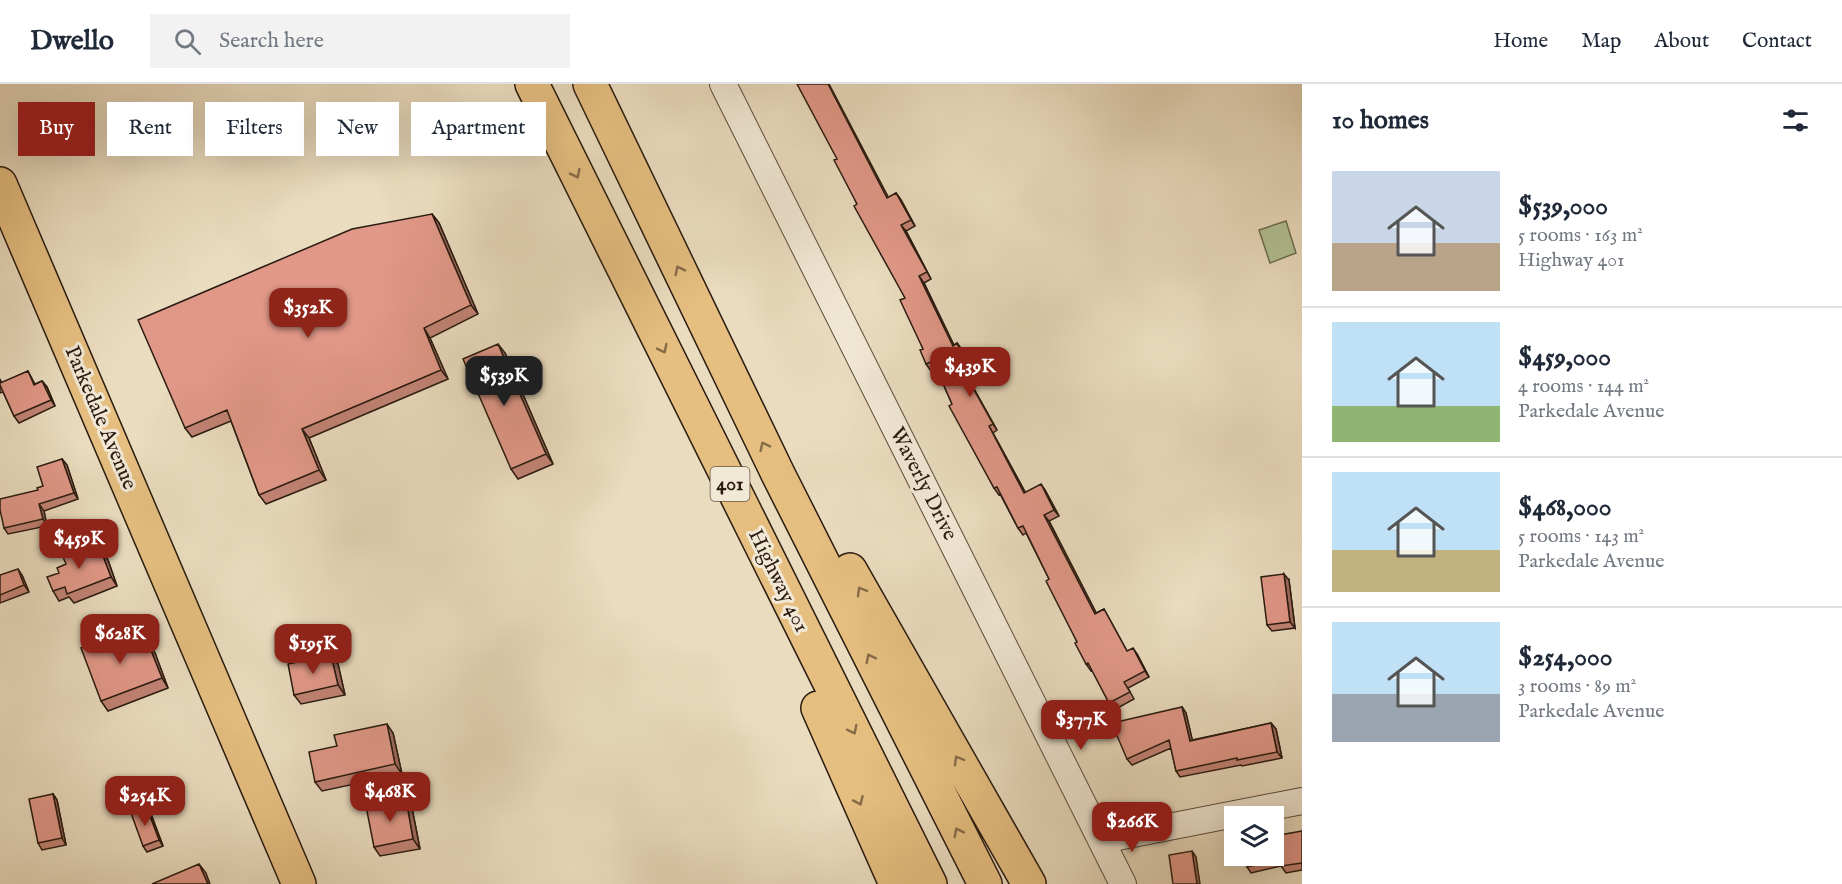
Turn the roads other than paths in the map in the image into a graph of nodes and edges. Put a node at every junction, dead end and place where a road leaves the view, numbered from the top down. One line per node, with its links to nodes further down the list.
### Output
1 (532, 84): 6 (main road, Highway 401 / 401, one-way to 6)
2 (590, 84): 5 (main road, 401, one-way to 2)
3 (723, 84): 8 (street, Waverly Drive)
4 (0, 184): 9 (main road, Parkedale Avenue)
5 (778, 474): 12 (main road, 401, one-way to 5); 13 (main road, one-way to 5)
6 (782, 590): 10 (main road, one-way to 10); 11 (main road, Highway 401 / 401, one-way to 11)
7 (1302, 801): 8 (street)
8 (1102, 840): 14 (street, Waverly Drive)
9 (299, 884)
10 (896, 884)
11 (930, 884)
12 (985, 884)
13 (1029, 884)
14 (1123, 884)

